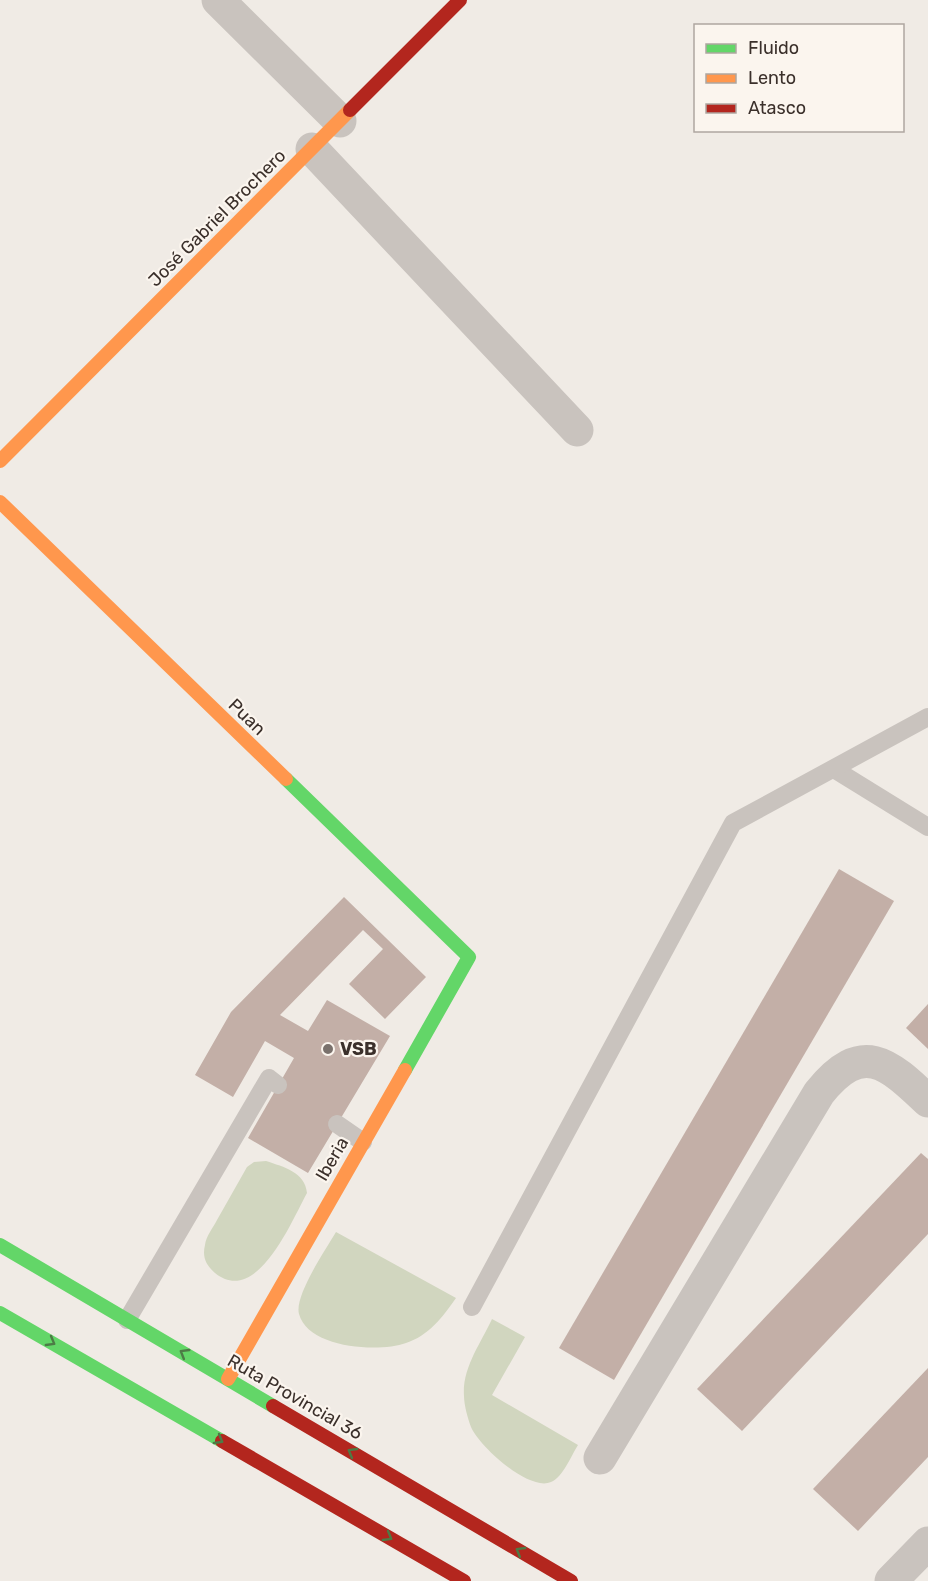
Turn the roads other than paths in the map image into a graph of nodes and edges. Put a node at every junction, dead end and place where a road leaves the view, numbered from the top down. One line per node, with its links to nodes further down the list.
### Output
1 (218, 0): 3 (street)
2 (460, 0): 3 (street, José Gabriel Brochero)
3 (340, 121): 4 (street, José Gabriel Brochero)
4 (312, 149): 5 (street); 6 (street, José Gabriel Brochero)
5 (577, 430)
6 (0, 461)
7 (0, 502): 11 (street, Puan)
8 (928, 717): 9 (lane)
9 (834, 769): 10 (lane); 17 (lane)
10 (928, 827)
11 (468, 957): 15 (street, Iberia)
12 (278, 1085): 19 (lane)
13 (928, 1101): 21 (street)
14 (337, 1124): 15 (lane)
15 (363, 1142): 20 (street, Iberia)
16 (0, 1245): 19 (street, Ruta Provincial 36)
17 (472, 1307)
18 (0, 1313): 23 (street, one-way to 23)
19 (127, 1320): 20 (street, Ruta Provincial 36, one-way to 19)
20 (228, 1379): 24 (street, Ruta Provincial 36, one-way to 20)
21 (600, 1458)
22 (928, 1543): 25 (street)
23 (464, 1581)
24 (571, 1581)
25 (891, 1581)

